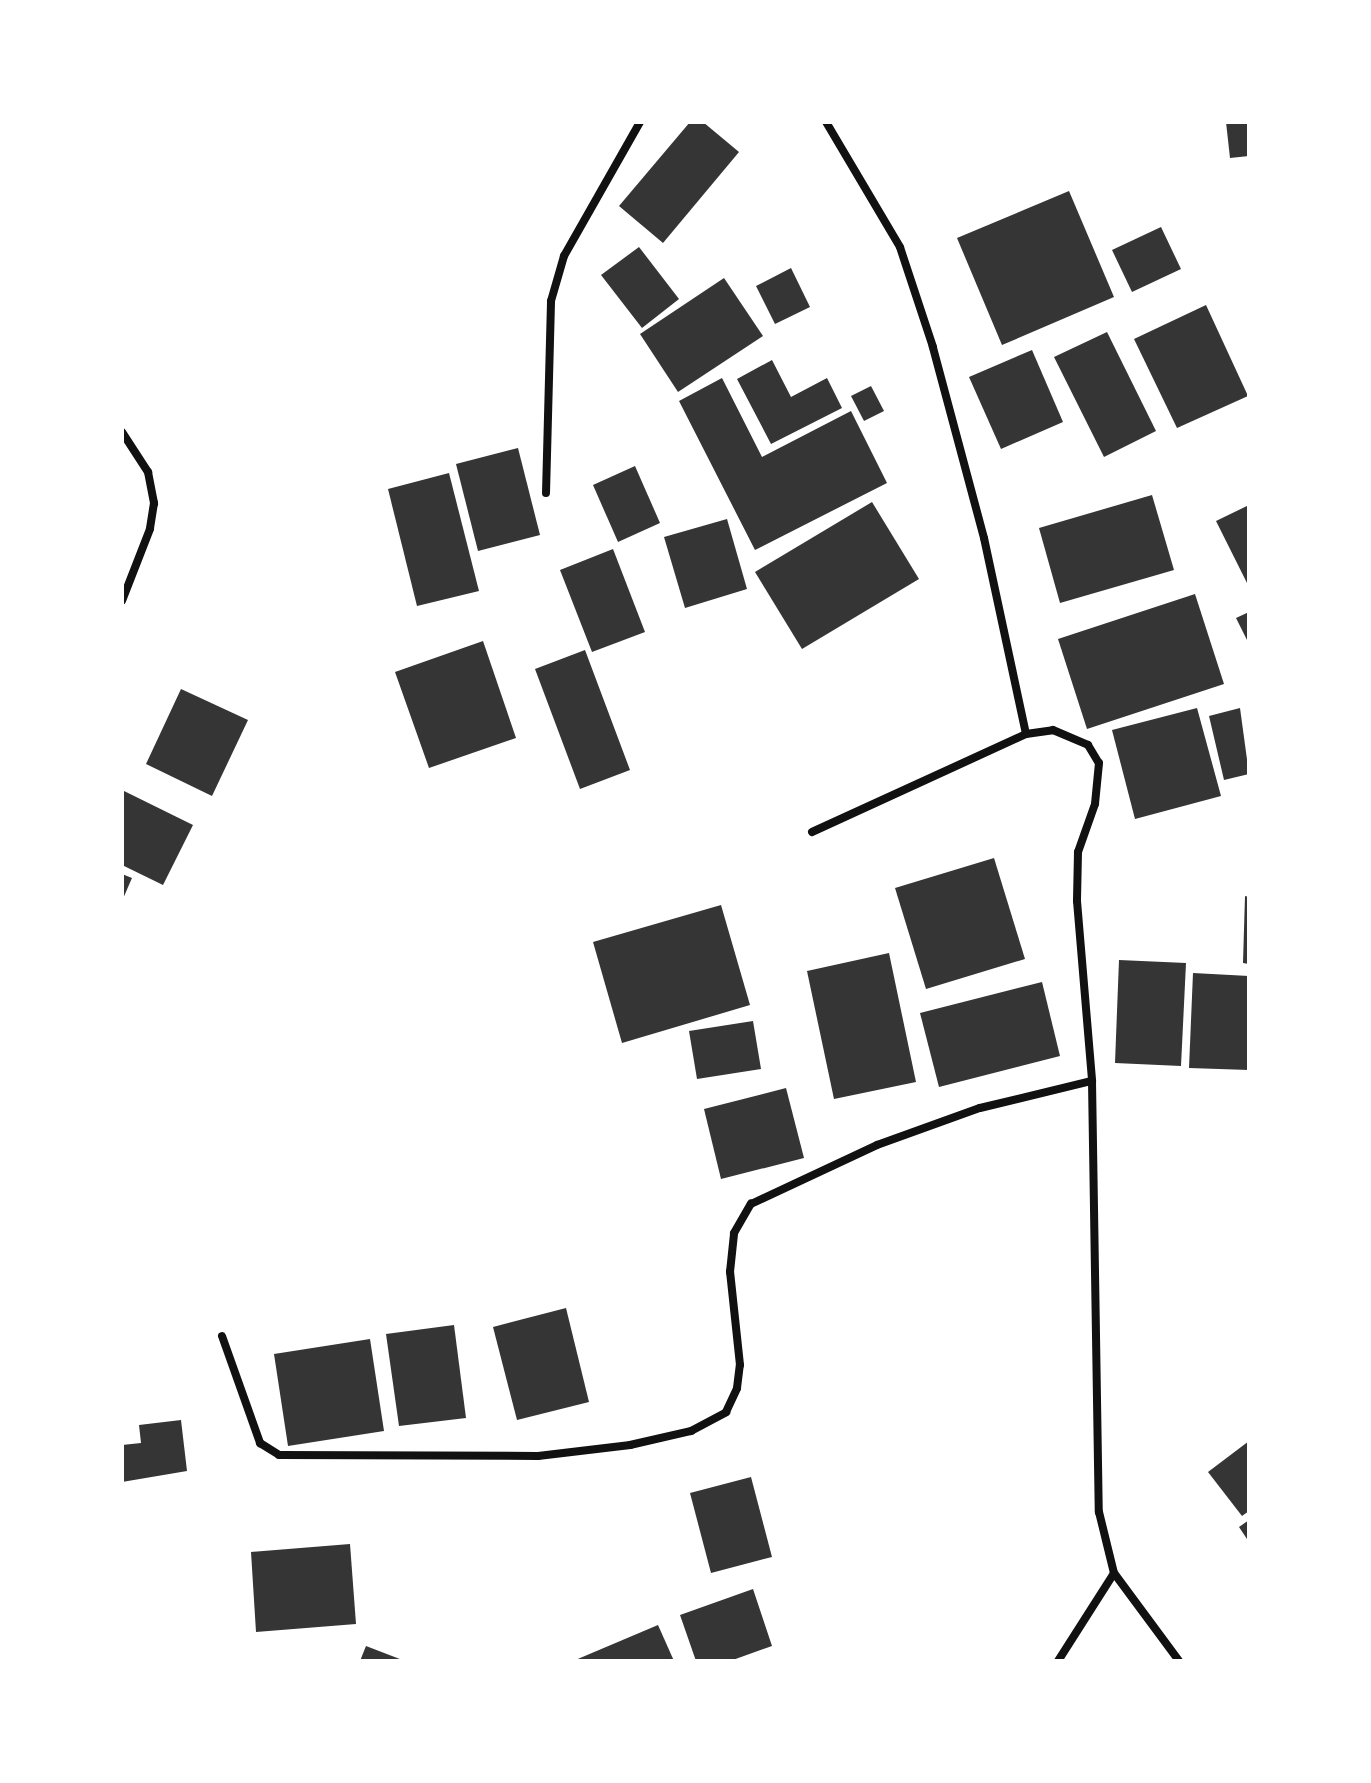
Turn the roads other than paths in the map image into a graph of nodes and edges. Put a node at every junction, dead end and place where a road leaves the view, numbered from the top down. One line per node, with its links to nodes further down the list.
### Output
1 (640, 122): 4 (street)
2 (826, 122): 6 (street)
3 (122, 432): 5 (street)
4 (546, 493)
5 (122, 601)
6 (1026, 734): 7 (street); 8 (street)
7 (812, 832)
8 (1092, 1081): 9 (street); 10 (street)
9 (222, 1336)
10 (1114, 1573): 11 (street); 12 (street)
11 (1058, 1661)
12 (1179, 1661)

